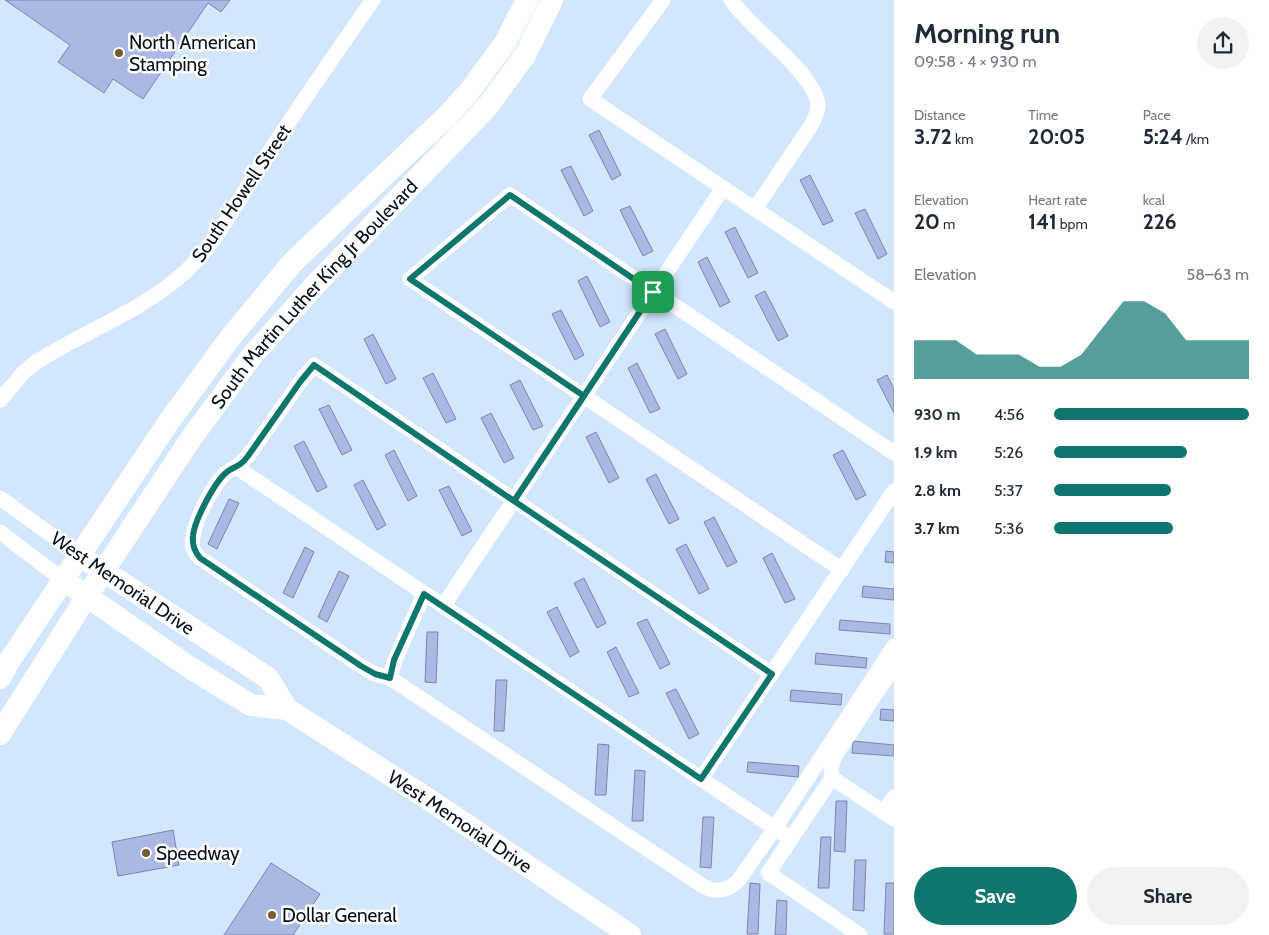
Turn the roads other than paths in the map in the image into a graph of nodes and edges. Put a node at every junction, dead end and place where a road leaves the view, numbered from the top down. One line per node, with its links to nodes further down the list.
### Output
1 (373, 0): 11 (street, South Howell Street)
2 (527, 0): 18 (main road, South Martin Luther King Jr Boulevard)
3 (552, 0): 20 (main road, South Martin Luther King Jr Boulevard)
4 (663, 0): 6 (street)
5 (731, 0): 7 (street)
6 (723, 188): 7 (street); 8 (street)
7 (755, 209): 9 (street)
8 (653, 292): 10 (street); 10 (street); 12 (street)
9 (894, 302)
10 (584, 396): 16 (street); 19 (street)
11 (0, 400)
12 (894, 453)
13 (236, 467): 16 (street); 22 (street); 29 (street)
14 (894, 491): 19 (street)
15 (0, 498): 18 (street, West Memorial Drive)
16 (514, 501): 24 (street); 27 (street)
17 (0, 532): 21 (street, West Memorial Drive)
18 (80, 555): 20 (main road, West Memorial Drive); 21 (main road, South Martin Luther King Jr Boulevard)
19 (842, 570): 27 (street)
20 (104, 571): 23 (main road, South Martin Luther King Jr Boulevard); 30 (main road, West Memorial Drive)
21 (63, 580): 23 (main road, West Memorial Drive); 28 (main road, South Martin Luther King Jr Boulevard)
22 (424, 594): 24 (street); 29 (street)
23 (87, 596): 30 (main road, West Memorial Drive); 31 (main road, South Martin Luther King Jr Boulevard)
24 (443, 606): 33 (street)
25 (894, 646): 36 (street)
26 (894, 666): 32 (street)
27 (772, 674): 33 (street)
28 (0, 678)
29 (390, 678): 36 (street)
30 (287, 709): 38 (main road, West Memorial Drive)
31 (0, 734)
32 (832, 778): 35 (street); 37 (street)
33 (701, 779): 36 (street)
34 (894, 796): 35 (street)
35 (889, 816)
36 (775, 828): 37 (street)
37 (791, 839): 39 (street)
38 (630, 935)
39 (860, 935)

